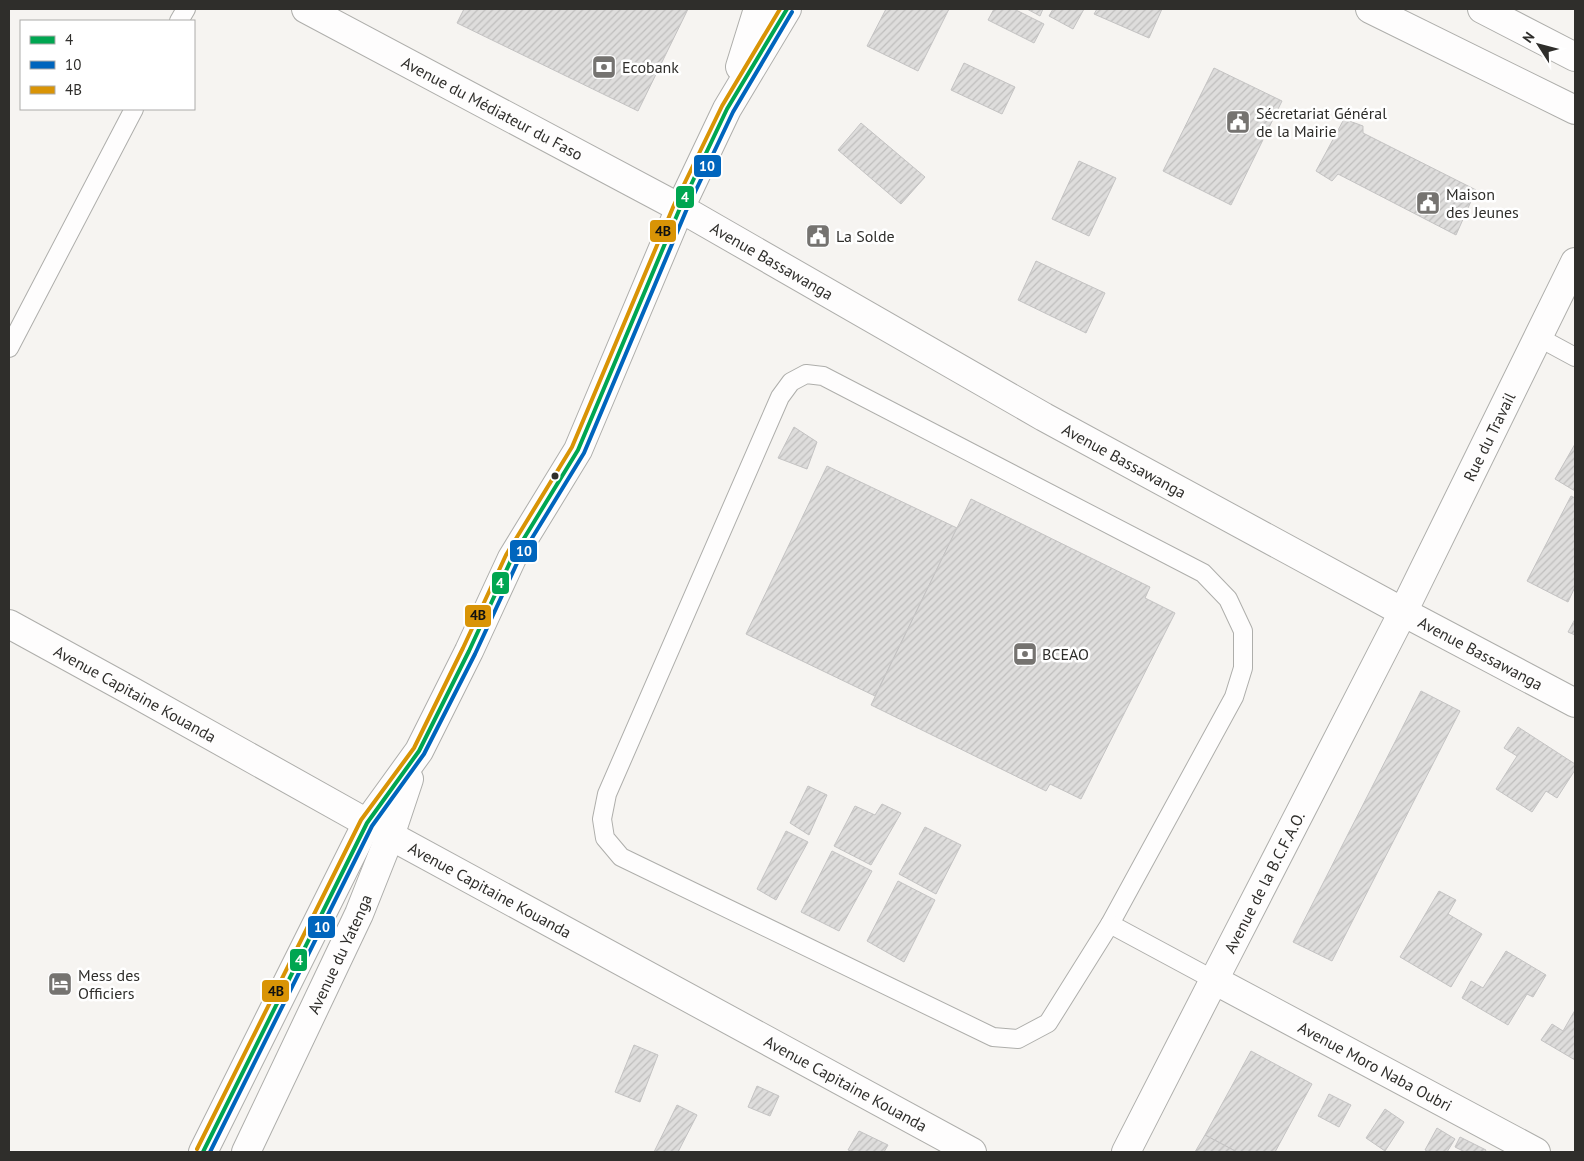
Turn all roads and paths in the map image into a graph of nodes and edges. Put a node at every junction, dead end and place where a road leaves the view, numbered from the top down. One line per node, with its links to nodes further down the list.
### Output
1 (306, 9): 10 (main road, Avenue du Médiateur du Faso)
2 (758, 9): 7 (main road)
3 (787, 9): 7 (main road)
4 (1370, 9): 9 (main road)
5 (1482, 9): 6 (main road)
6 (1575, 57)
7 (727, 109): 10 (main road)
8 (133, 110): 13 (lane)
9 (1575, 110)
10 (680, 208): 15 (main road, Avenue Bassawanga); 18 (main road)
11 (1575, 262): 12 (main road, Rue du Travail)
12 (1538, 337): 14 (lane); 15 (main road, Rue du Travail)
13 (9, 348)
14 (1575, 357)
15 (1403, 612): 17 (main road, Avenue Bassawanga); 20 (main road, Avenue de la B.C.F.A.O.)
16 (9, 624): 18 (main road, Avenue Capitaine Kouanda)
17 (1575, 703)
18 (379, 830): 22 (main road, Avenue du Yatenga); 23 (main road, Avenue du Yatenga); 24 (main road, Avenue Capitaine Kouanda)
19 (1110, 924): 19 (lane); 20 (lane)
20 (1214, 980): 21 (main road, Avenue Moro Naba Oubri); 25 (main road, Avenue de la B.C.F.A.O.)
21 (1522, 1149)
22 (203, 1152)
23 (246, 1152)
24 (972, 1152)
25 (1126, 1152)

